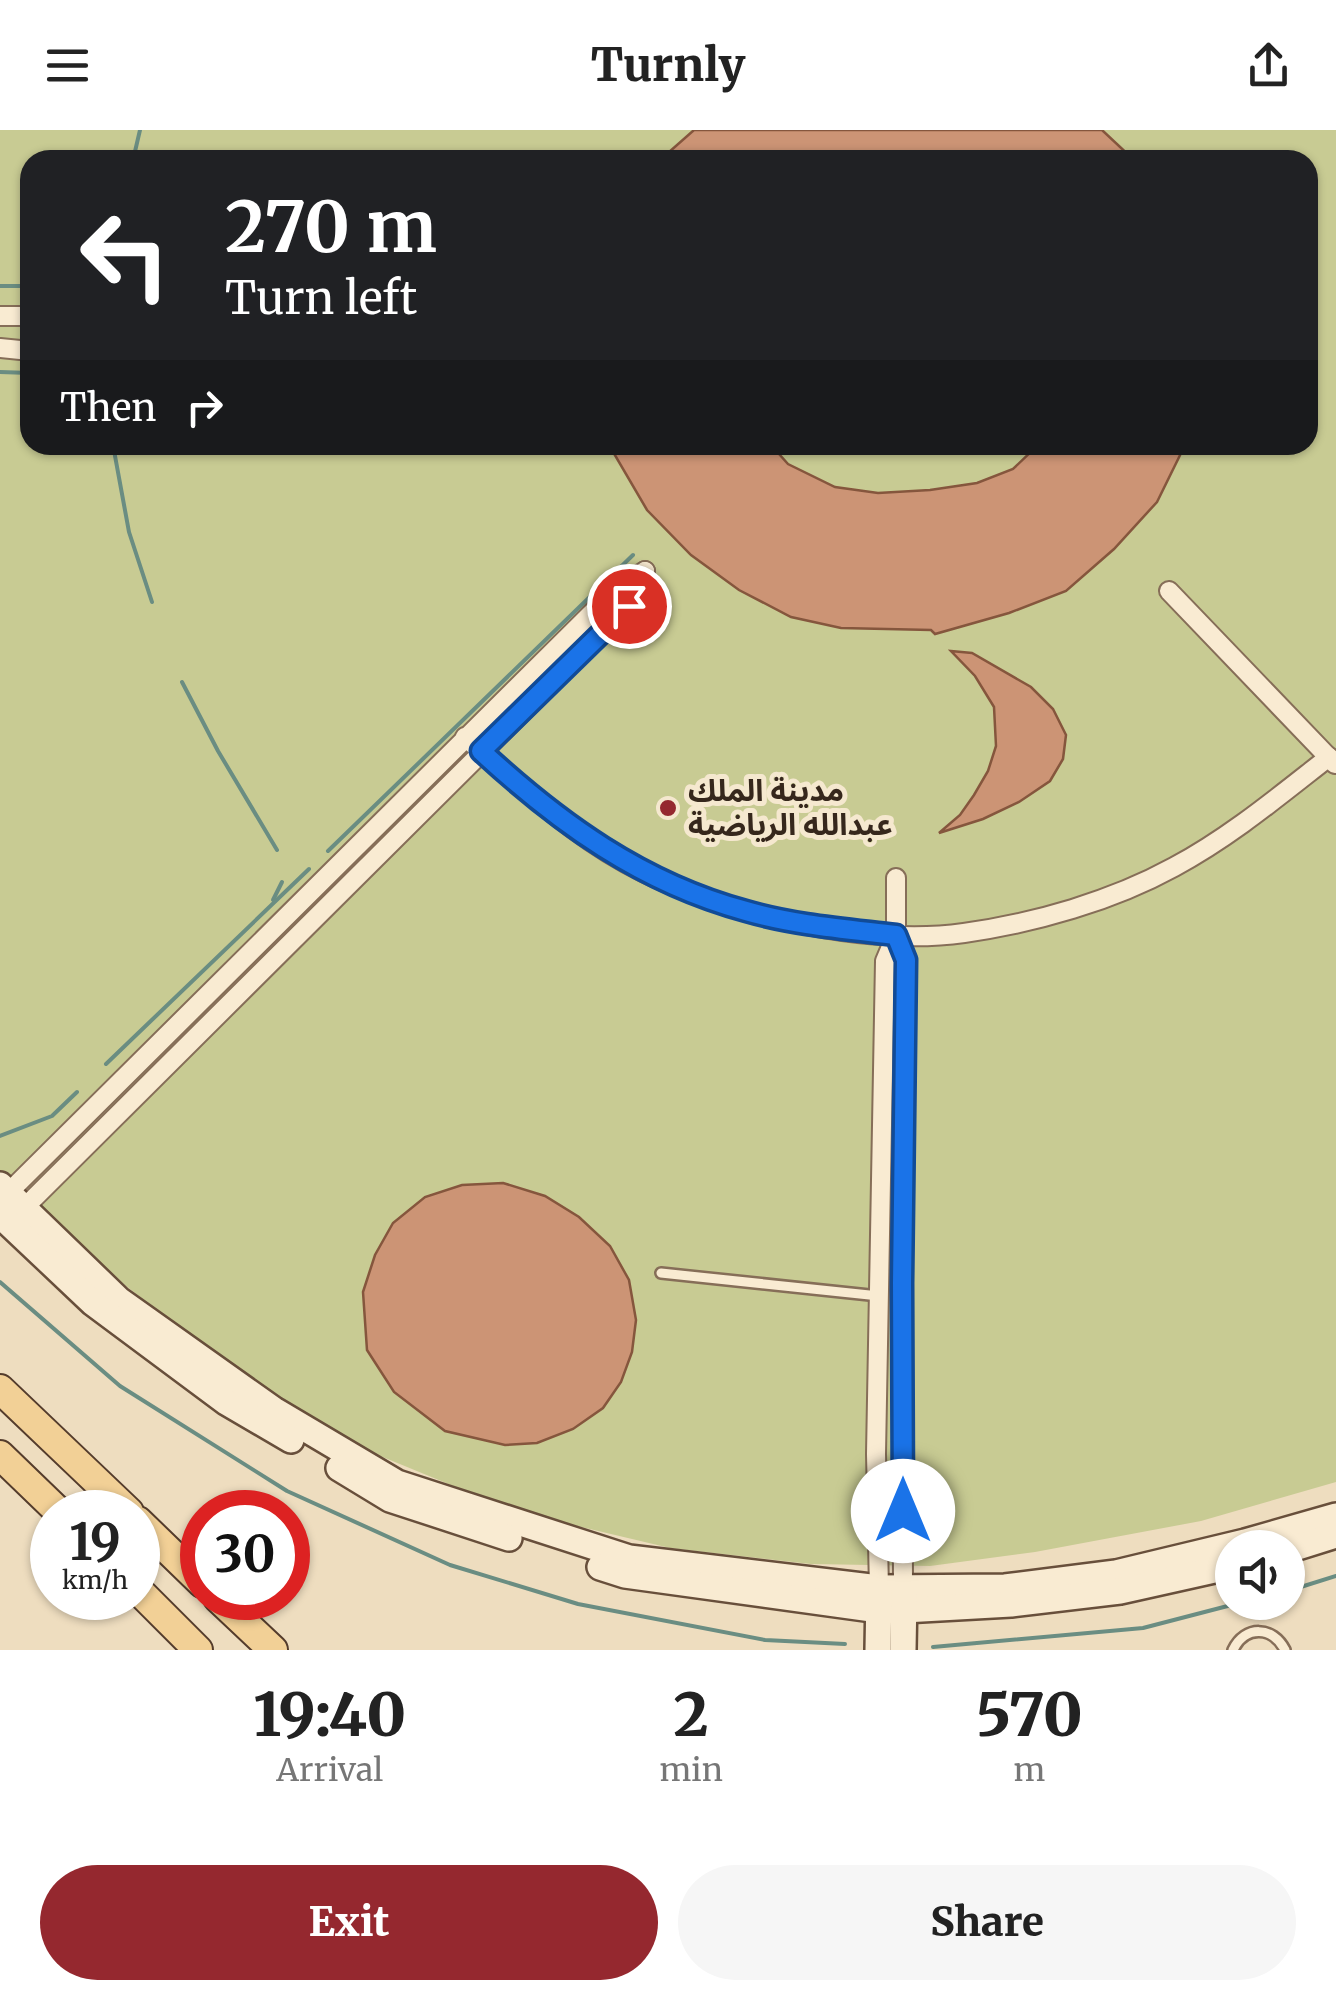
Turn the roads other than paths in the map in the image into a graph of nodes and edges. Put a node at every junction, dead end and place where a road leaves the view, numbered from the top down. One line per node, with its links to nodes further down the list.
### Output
1 (1169, 591): 4 (street)
2 (465, 736): 3 (street); 3 (street); 8 (street)
3 (481, 751): 7 (street); 8 (street)
4 (1332, 760): 5 (street); 7 (street)
5 (1336, 776)
6 (896, 878): 7 (street)
7 (896, 935): 10 (street); 21 (street)
8 (6, 1204): 21 (main road)
9 (661, 1273): 10 (lane)
10 (879, 1296): 21 (street)
11 (0, 1389): 14 (main road)
12 (0, 1455): 13 (main road)
13 (36, 1490)
14 (106, 1490)
15 (1336, 1516): 21 (main road)
16 (1336, 1534): 18 (main road)
17 (160, 1542): 19 (main road)
18 (1305, 1544)
19 (180, 1562)
20 (1215, 1570): 21 (main road)
21 (891, 1599): 26 (main road); 27 (main road)
22 (160, 1612): 24 (main road)
23 (241, 1620): 25 (main road)
24 (198, 1650)
25 (272, 1650)
26 (878, 1650)
27 (903, 1650)
28 (1233, 1650): 29 (lane)
29 (1285, 1650)

